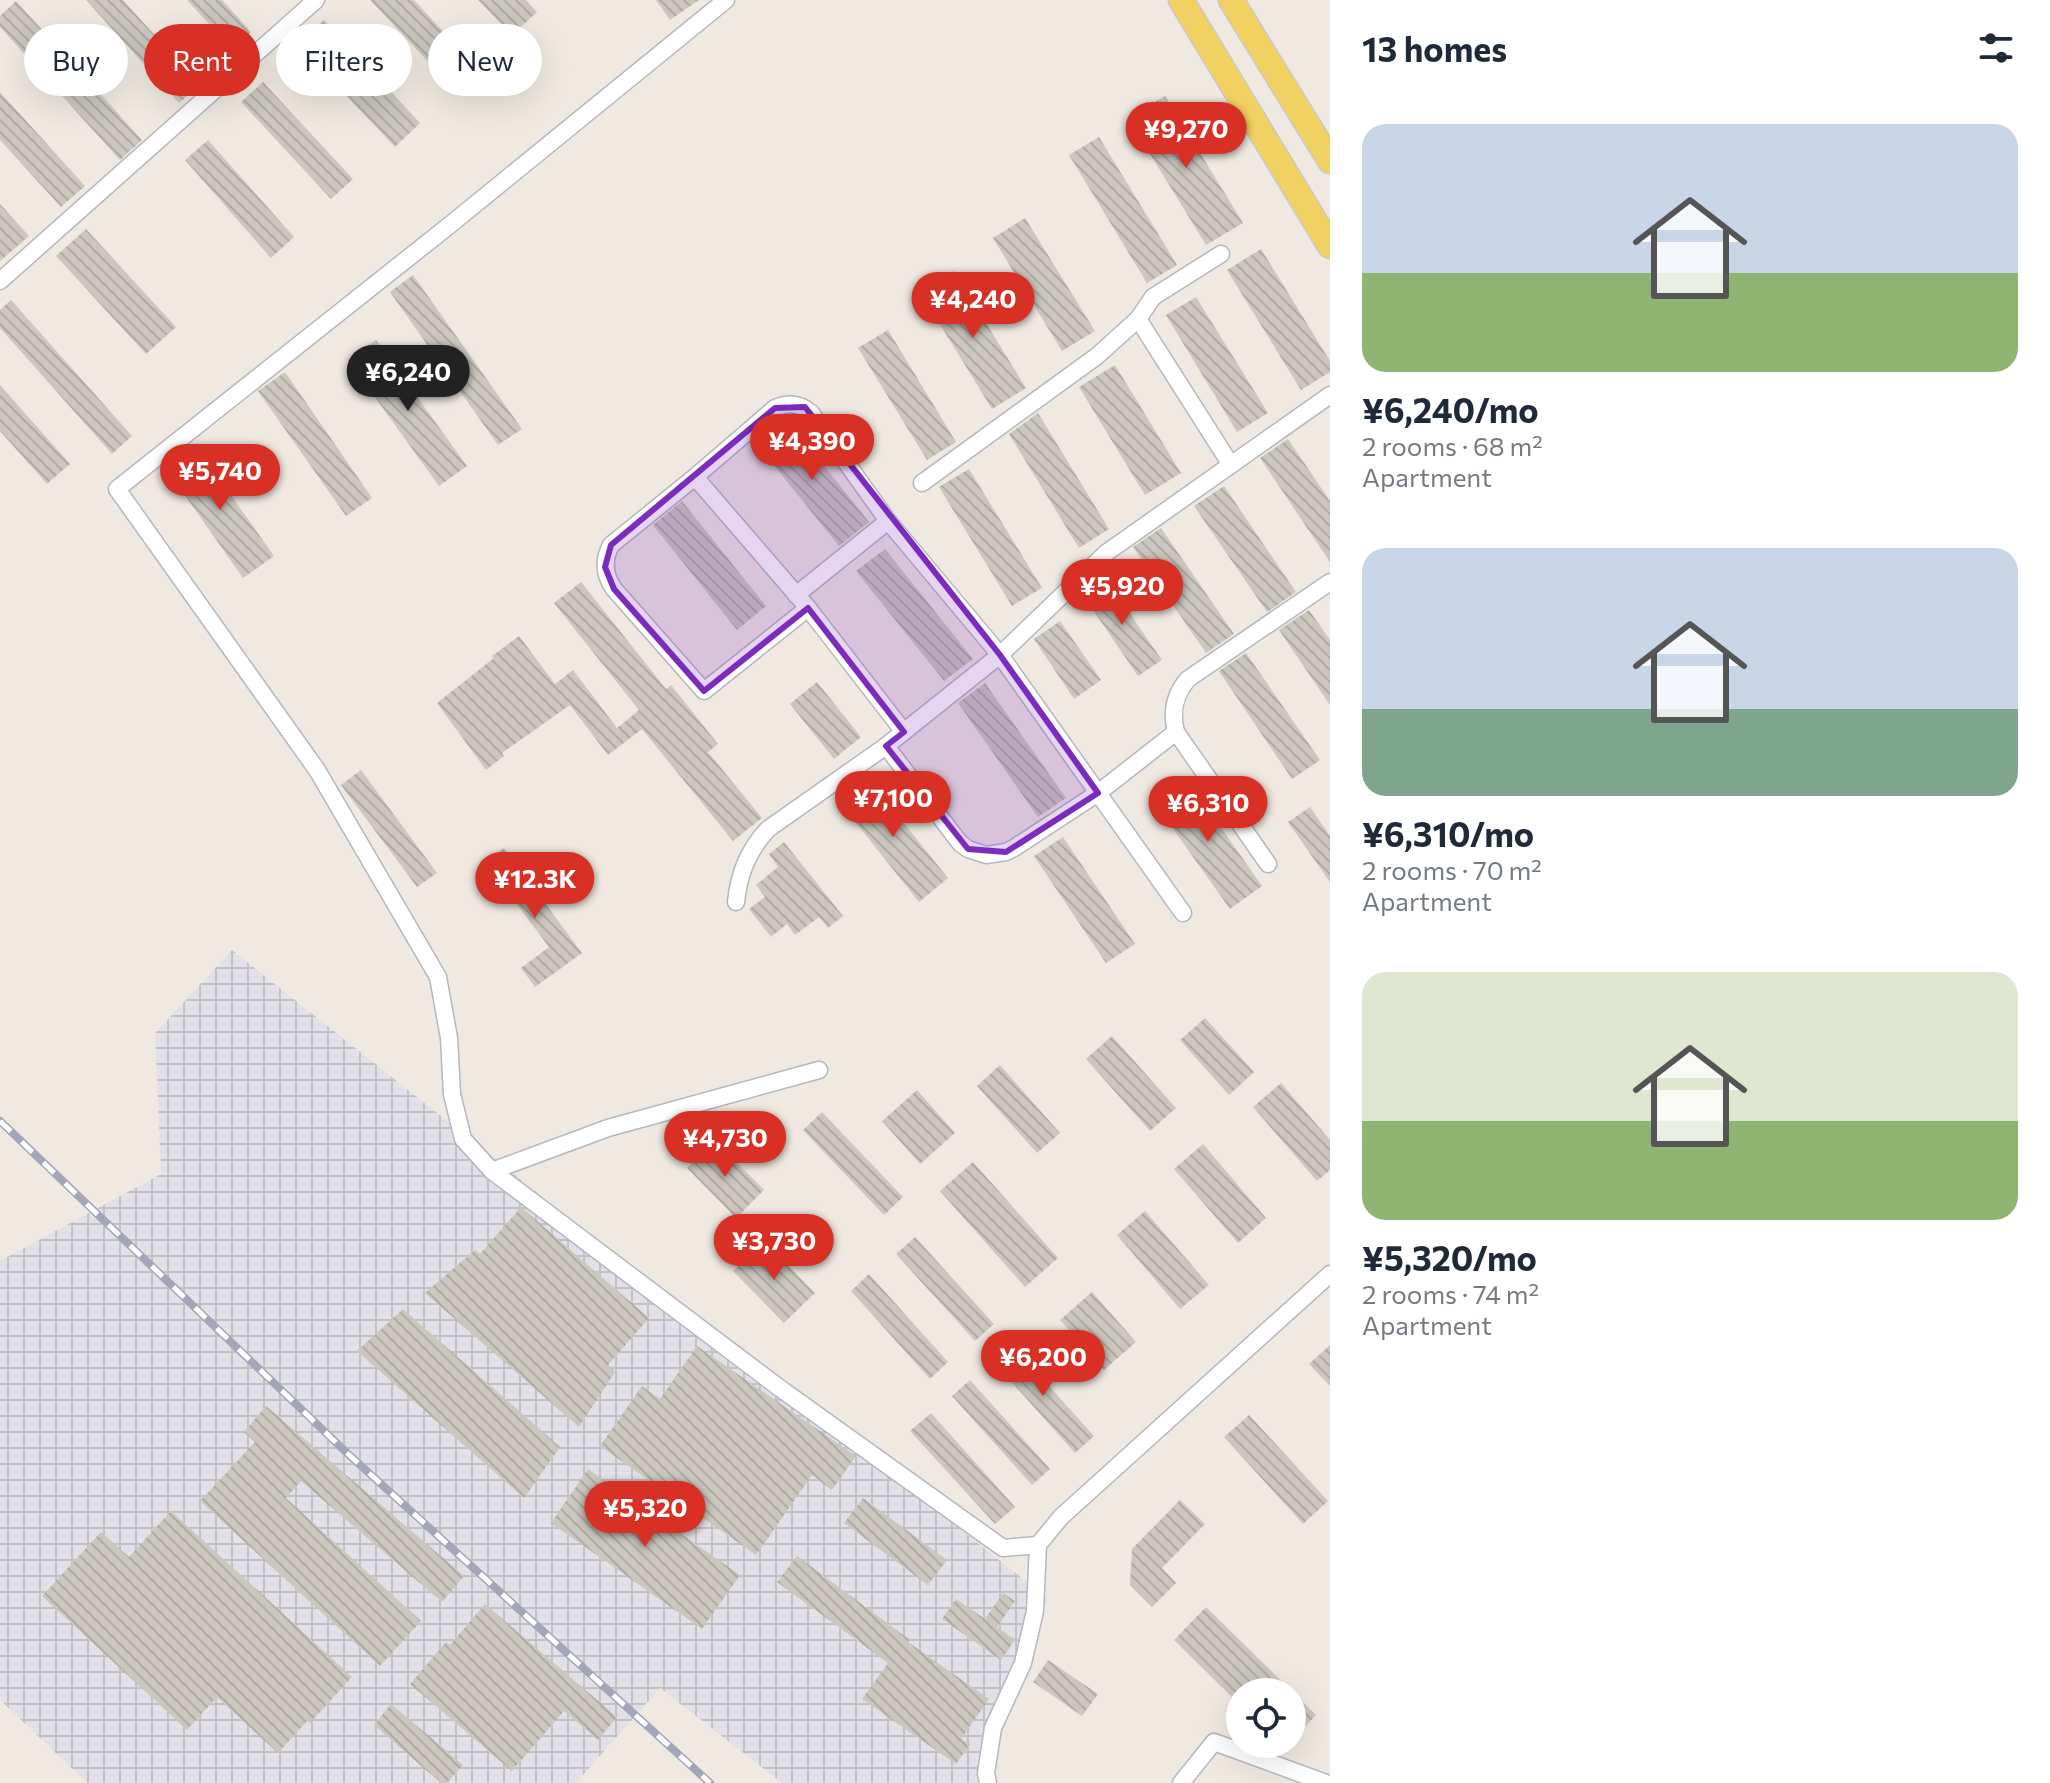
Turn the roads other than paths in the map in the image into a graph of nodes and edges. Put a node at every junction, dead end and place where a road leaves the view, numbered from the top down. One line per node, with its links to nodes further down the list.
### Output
1 (316, 0): 8 (street)
2 (726, 0): 27 (street)
3 (1181, 0): 6 (main road)
4 (1231, 0): 5 (main road)
5 (1330, 161)
6 (1330, 246)
7 (1221, 254): 9 (street)
8 (0, 281)
9 (1138, 319): 11 (street); 13 (street)
10 (1330, 395): 11 (street)
11 (1231, 465): 18 (street)
12 (695, 477): 14 (street); 16 (street); 17 (street)
13 (922, 483)
14 (888, 521): 16 (street); 18 (street)
15 (1330, 582): 20 (street)
16 (796, 595): 17 (street)
17 (808, 608): 19 (street)
18 (1000, 655): 19 (street); 22 (street)
19 (904, 732): 21 (street)
20 (1176, 732): 22 (street); 23 (street)
21 (886, 746): 22 (street); 24 (street)
22 (1098, 793): 25 (street)
23 (1268, 864)
24 (736, 902)
25 (1183, 913)
26 (819, 1070): 27 (street)
27 (492, 1171): 29 (street)
28 (1330, 1274): 29 (street)
29 (1038, 1545): 30 (street)
30 (988, 1783)
31 (1181, 1783): 32 (street)
32 (1326, 1783)

